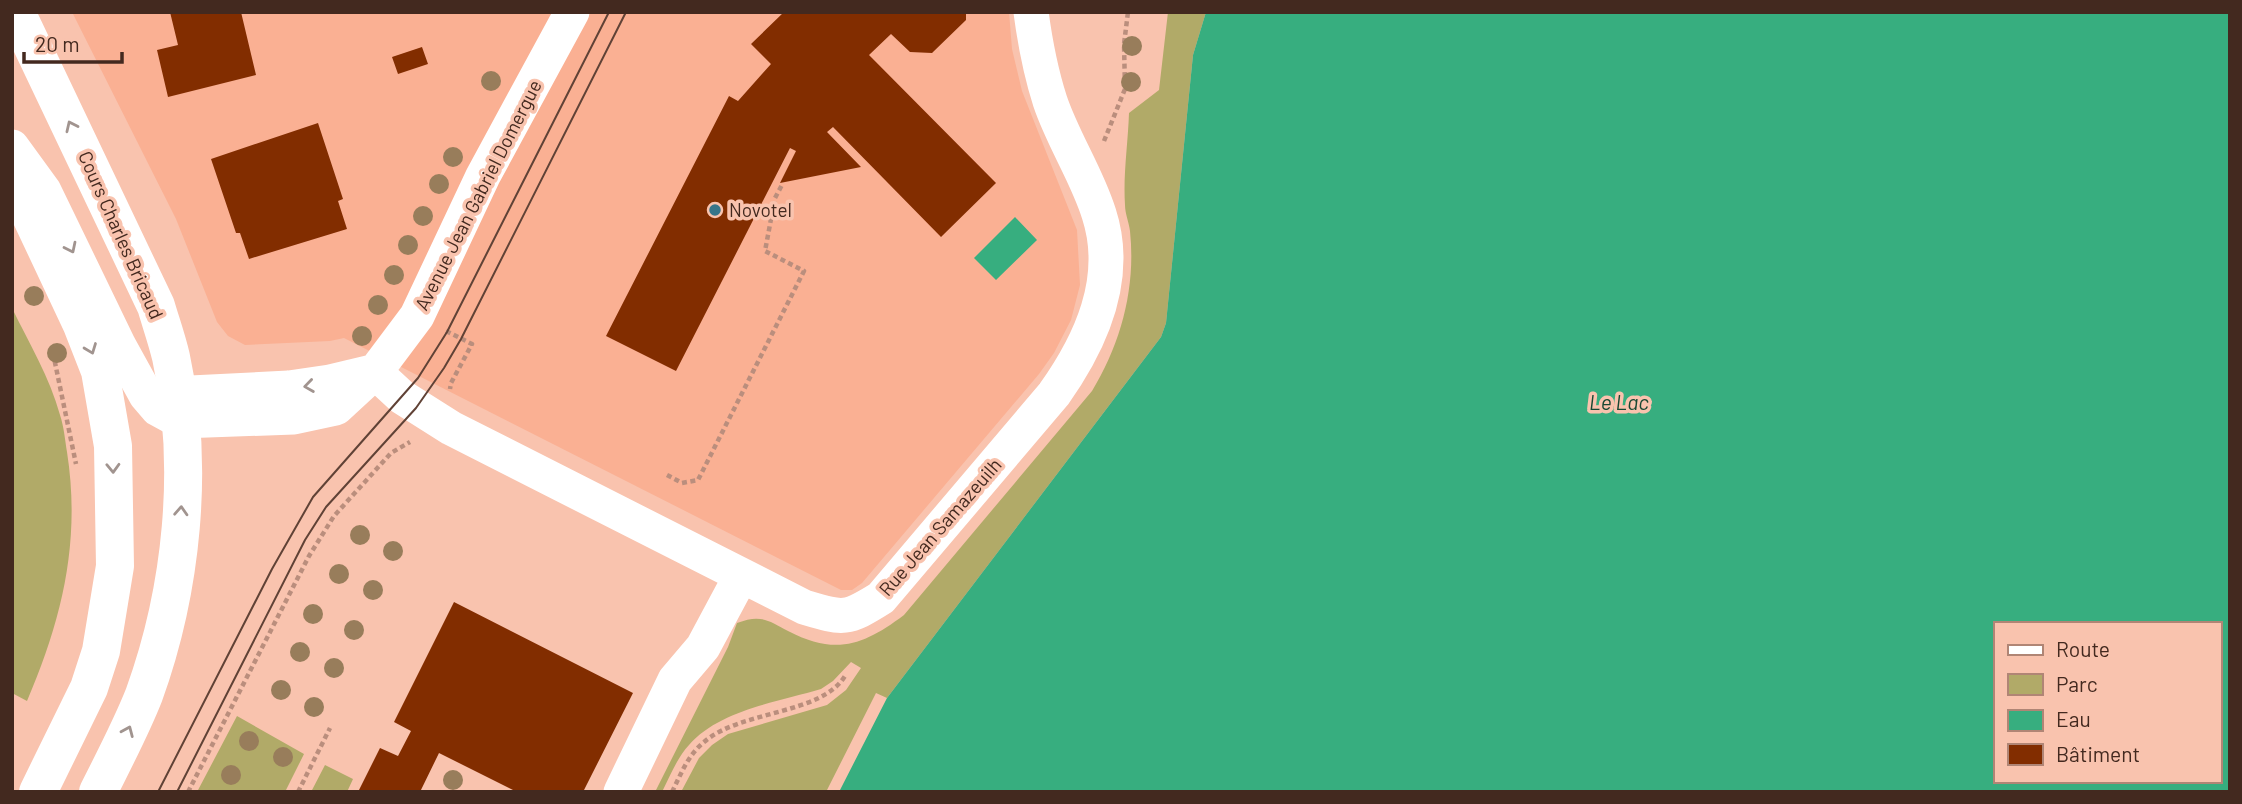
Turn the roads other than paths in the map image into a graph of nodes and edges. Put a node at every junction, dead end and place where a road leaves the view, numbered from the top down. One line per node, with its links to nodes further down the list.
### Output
1 (16, 12): 8 (main road, Cours Charles Bricaud, one-way to 1)
2 (572, 12): 6 (street, Avenue Jean Gabriel Domergue)
3 (1031, 12): 9 (street, Rue Jean Samazeuilh)
4 (12, 147): 8 (street, one-way to 8)
5 (12, 176): 7 (main road, one-way to 7)
6 (375, 372): 8 (street, Avenue Jean Gabriel Domergue); 9 (street, Rue Jean Samazeuilh)
7 (106, 400): 8 (street, Avenue Jean Gabriel Domergue); 10 (main road, one-way to 10)
8 (168, 403): 11 (main road, Cours Charles Bricaud, one-way to 8)
9 (732, 571): 12 (street)
10 (38, 792)
11 (98, 792)
12 (621, 792)

